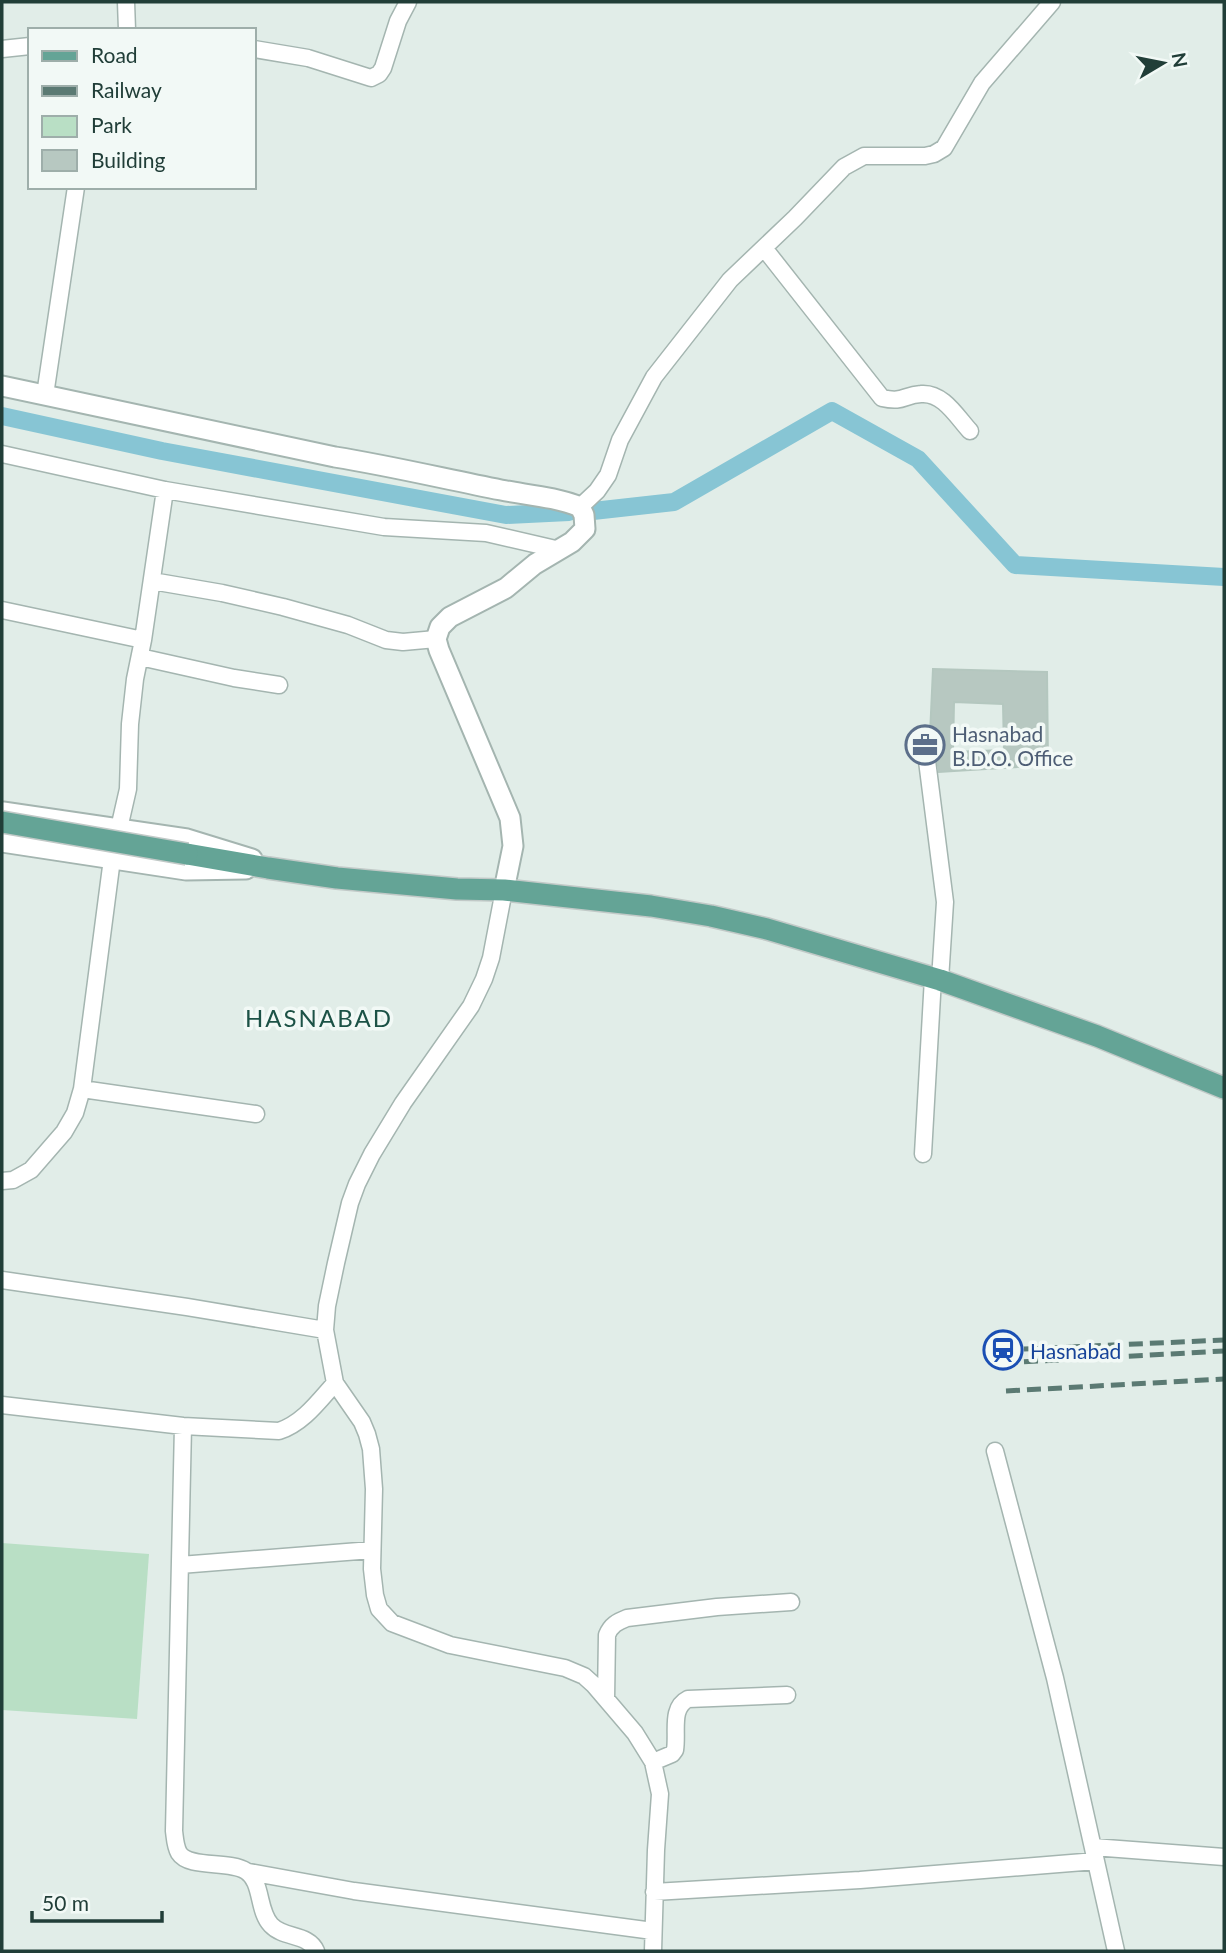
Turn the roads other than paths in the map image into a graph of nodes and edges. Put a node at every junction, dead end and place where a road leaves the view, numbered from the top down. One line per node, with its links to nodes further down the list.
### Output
1 (126, 2): 4 (street)
2 (408, 2): 7 (street)
3 (1052, 2): 9 (street)
4 (127, 28)
5 (28, 46): 6 (street)
6 (2, 49)
7 (256, 49)
8 (76, 189): 11 (street)
9 (764, 247): 12 (street); 15 (street)
10 (2, 386): 11 (street)
11 (45, 395): 15 (street)
12 (970, 431)
13 (2, 454): 14 (street)
14 (165, 490): 16 (street); 17 (street)
15 (580, 507): 16 (street)
16 (560, 550): 20 (street)
17 (152, 581): 19 (street); 20 (street)
18 (2, 610): 19 (street)
19 (143, 639): 21 (street)
20 (436, 639): 30 (street)
21 (140, 657): 22 (street); 26 (street)
22 (279, 685)
23 (925, 745): 31 (street)
24 (2, 812): 26 (street)
25 (2, 822): 29 (main road, bridge)
26 (119, 829): 28 (street); 29 (street)
27 (2, 842): 28 (street)
28 (112, 859): 29 (street); 33 (street)
29 (268, 868): 30 (main road)
30 (504, 890): 31 (main road); 38 (street)
31 (937, 979): 32 (main road); 35 (street)
32 (1224, 1088)
33 (82, 1089): 34 (street); 36 (street)
34 (256, 1114)
35 (923, 1154)
36 (2, 1181)
37 (2, 1280): 38 (street)
38 (325, 1330): 39 (street)
39 (335, 1383): 41 (street); 43 (street)
40 (2, 1405): 41 (street)
41 (183, 1426): 44 (street)
42 (995, 1451): 49 (street)
43 (372, 1550): 44 (street); 47 (street)
44 (180, 1565): 51 (street)
45 (791, 1602): 47 (street)
46 (787, 1695): 48 (street)
47 (606, 1699): 48 (street)
48 (653, 1762): 52 (street)
49 (1094, 1854): 50 (street); 52 (street); 56 (street)
50 (1224, 1857)
51 (249, 1872): 53 (street); 54 (street)
52 (654, 1892): 53 (street)
53 (653, 1931): 55 (street)
54 (316, 1951)
55 (653, 1951)
56 (1116, 1951)

